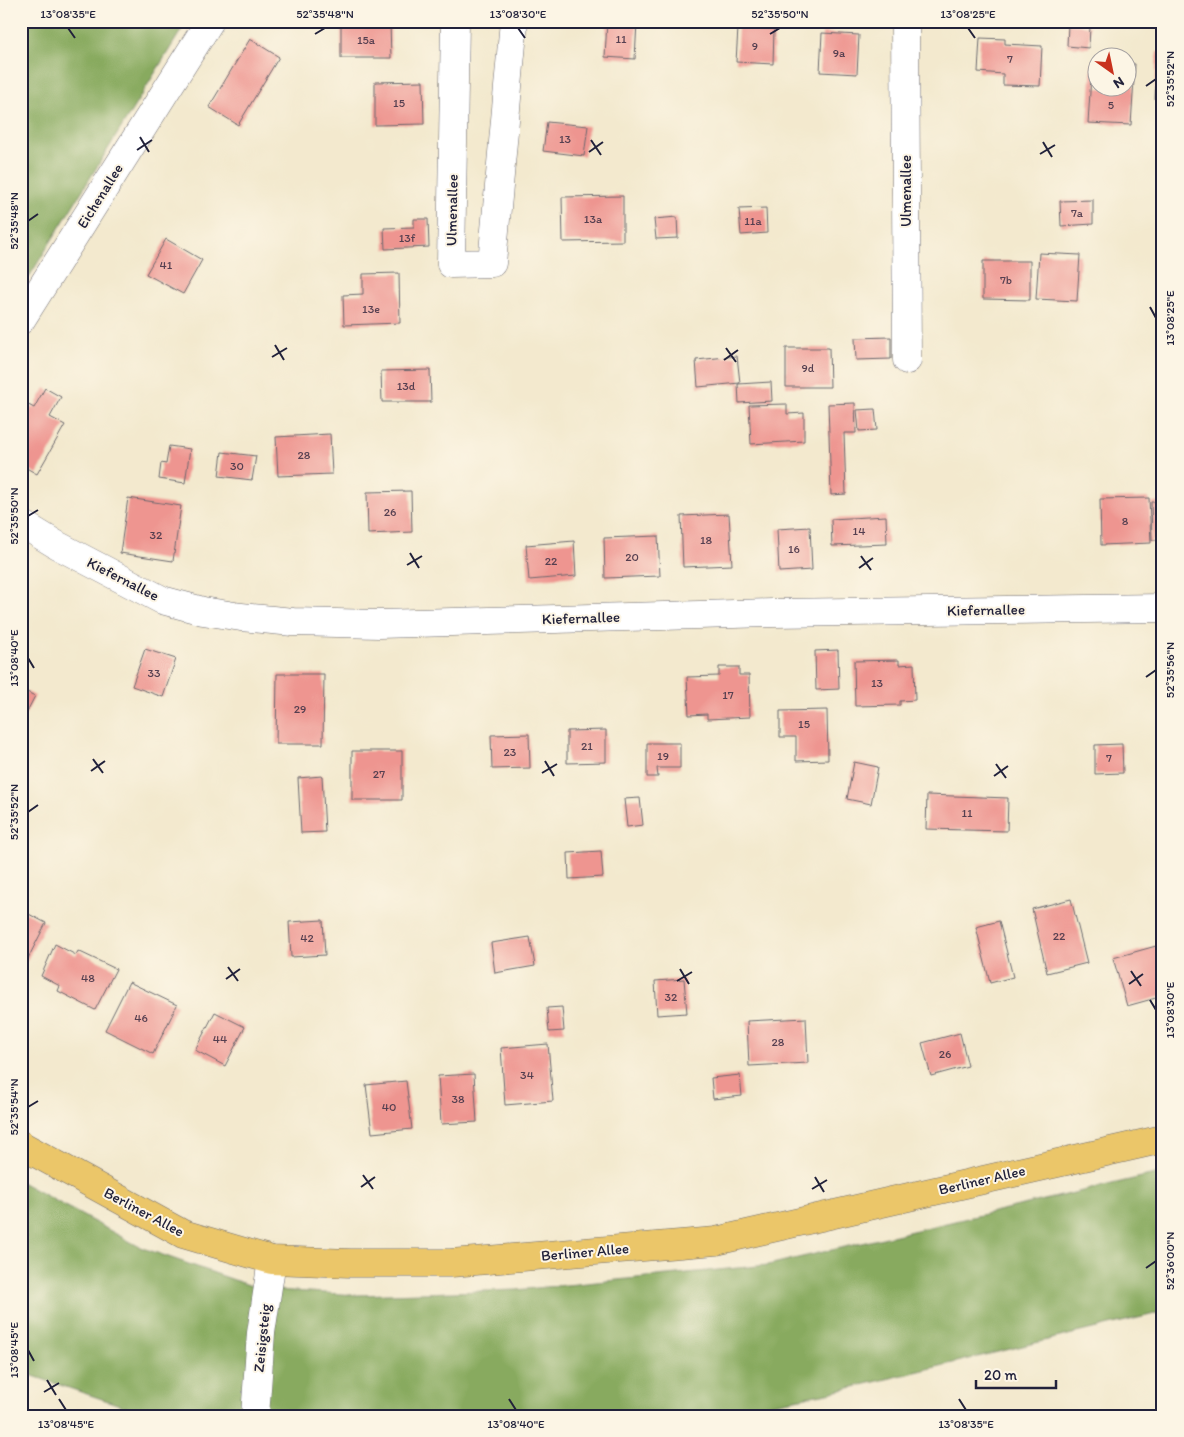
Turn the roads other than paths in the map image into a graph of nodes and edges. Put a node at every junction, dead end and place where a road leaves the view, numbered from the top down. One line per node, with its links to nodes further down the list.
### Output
1 (210, 21): 5 (street, Eichenallee)
2 (455, 21): 3 (street, Ulmenallee)
3 (514, 21)
4 (905, 21): 6 (street, Ulmenallee)
5 (21, 320)
6 (907, 360)
7 (21, 523): 8 (street, Kiefernallee)
8 (1163, 608)
9 (1163, 1139): 11 (main road, Berliner Allee)
10 (21, 1145): 11 (main road, Berliner Allee)
11 (272, 1260): 12 (street, Zeisigsteig)
12 (255, 1416)

